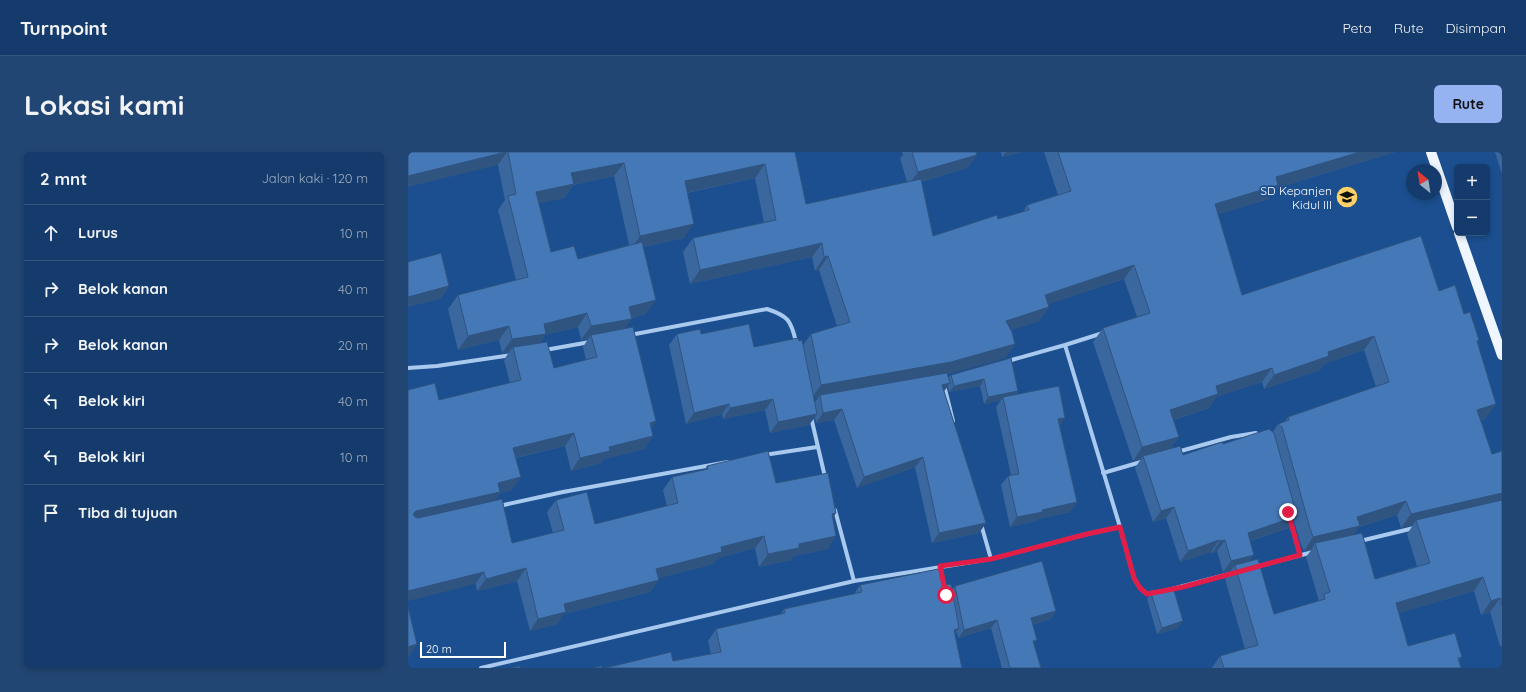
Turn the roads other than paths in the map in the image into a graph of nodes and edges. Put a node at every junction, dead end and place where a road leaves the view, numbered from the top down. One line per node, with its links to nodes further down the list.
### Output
1 (1431, 152): 2 (main road)
2 (1454, 218)
3 (1460, 236): 11 (main road)
4 (1110, 331): 7 (street)
5 (625, 336): 8 (street)
6 (594, 341): 9 (street)
7 (1065, 345): 12 (street); 23 (street)
8 (797, 349)
9 (539, 350)
10 (516, 354): 13 (street)
11 (1502, 355)
12 (1003, 362)
13 (408, 368)
14 (942, 379): 16 (street)
15 (810, 410): 18 (street)
16 (954, 424)
17 (1262, 438): 19 (street)
18 (817, 447): 20 (street); 24 (street)
19 (1171, 454)
20 (759, 456)
21 (735, 460): 25 (street)
22 (1148, 460): 23 (street)
23 (1103, 473): 29 (street)
24 (828, 484)
25 (493, 507)
26 (834, 507): 39 (street)
27 (1290, 517): 33 (street)
28 (981, 521): 34 (street)
29 (1120, 527): 34 (street); 37 (street)
30 (1416, 528): 31 (street)
31 (1354, 542)
32 (1315, 551): 33 (street)
33 (1300, 555): 36 (street)
34 (991, 559): 35 (street)
35 (940, 566): 38 (street); 39 (street)
36 (1249, 569)
37 (1241, 571)
38 (942, 574)
39 (854, 581): 40 (street)
40 (481, 668)

